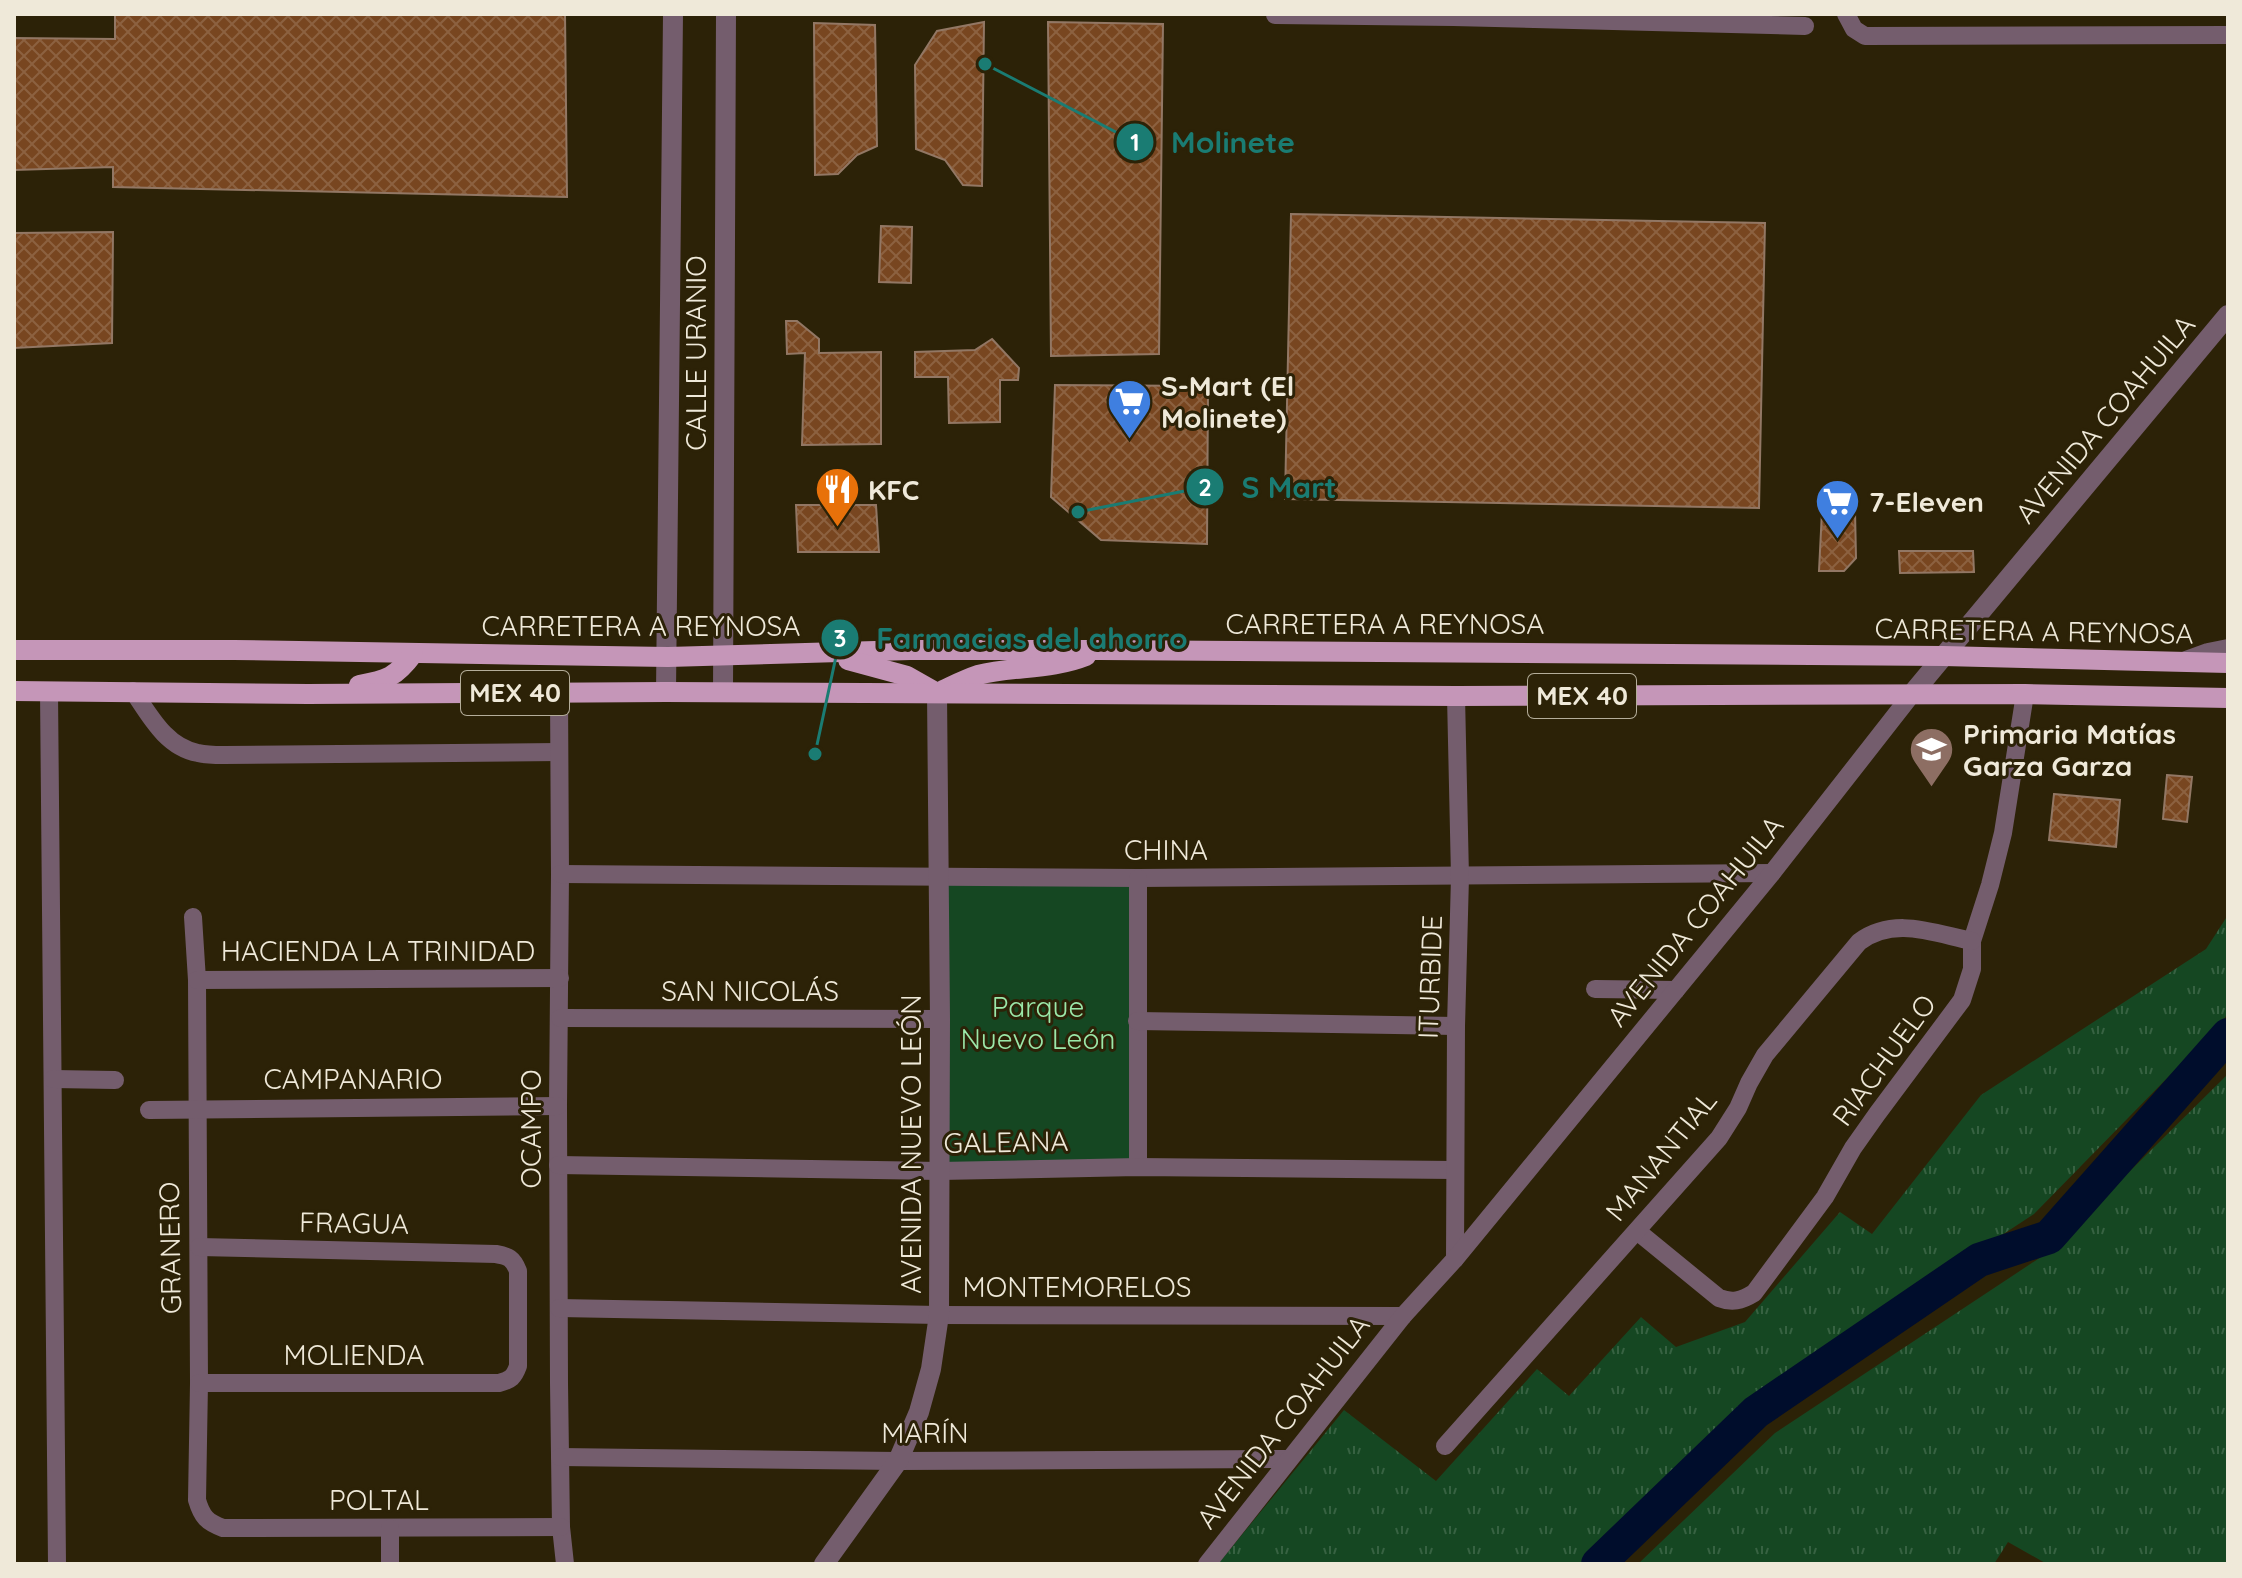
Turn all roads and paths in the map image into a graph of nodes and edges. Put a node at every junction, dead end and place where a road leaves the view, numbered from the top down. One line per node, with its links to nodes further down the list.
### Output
1 (673, 14): 17 (street, CALLE URANIO)
2 (726, 14): 15 (street, CALLE URANIO)
3 (1846, 14): 8 (street)
4 (1275, 15): 5 (street)
5 (1453, 15): 6 (street)
6 (1758, 19): 7 (street)
7 (1805, 26)
8 (2228, 35)
9 (2228, 315): 16 (street, AVENIDA COAHUILA)
10 (2228, 648): 18 (street)
11 (14, 650): 13 (main road, CARRETERA A REYNOSA / MEX 40)
12 (1100, 650): 14 (main road, CARRETERA A REYNOSA / MEX 40); 16 (main road, CARRETERA A REYNOSA / MEX 40); 26 (main road)
13 (413, 654): 17 (main road, CARRETERA A REYNOSA / MEX 40); 27 (main road)
14 (819, 654): 15 (main road, CARRETERA A REYNOSA / MEX 40); 26 (main road)
15 (722, 655): 17 (main road, CARRETERA A REYNOSA / MEX 40); 24 (street, CALLE URANIO)
16 (1943, 656): 18 (main road, CARRETERA A REYNOSA / MEX 40); 28 (street, AVENIDA COAHUILA)
17 (668, 657): 23 (street, CALLE URANIO)
18 (2179, 663): 19 (main road, CARRETERA A REYNOSA / MEX 40)
19 (2228, 663)
20 (14, 691): 22 (main road, MEX 40)
21 (133, 691): 22 (main road, MEX 40); 27 (main road, MEX 40); 32 (street)
22 (49, 692): 48 (street)
23 (666, 692): 24 (main road, MEX 40); 25 (main road, MEX 40)
24 (723, 692): 26 (main road, MEX 40)
25 (559, 693): 27 (main road, MEX 40); 32 (street, OCAMPO)
26 (937, 693): 30 (main road, MEX 40); 35 (street, AVENIDA NUEVO LEÓN)
27 (308, 694)
28 (1912, 694): 29 (main road, MEX 40); 30 (main road, MEX 40); 33 (street, AVENIDA COAHUILA)
29 (2025, 694): 31 (main road, MEX 40); 39 (street, RIACHUELO)
30 (1456, 696): 36 (street, ITURBIDE)
31 (2228, 698)
32 (559, 752): 34 (street, OCAMPO)
33 (1772, 873): 36 (street, CHINA); 43 (street, AVENIDA COAHUILA)
34 (560, 874): 35 (street, CHINA); 40 (street, OCAMPO)
35 (937, 876): 37 (street, CHINA); 45 (street, AVENIDA NUEVO LEÓN)
36 (1460, 877): 37 (street, CHINA); 47 (street, ITURBIDE)
37 (1138, 878): 46 (street)
38 (193, 917): 41 (street, GRANERO)
39 (1972, 941): 57 (street, MANANTIAL); 57 (street, RIACHUELO)
40 (560, 978): 41 (street, HACIENDA LA TRINIDAD); 44 (street, OCAMPO)
41 (197, 980): 51 (street, GRANERO)
42 (1595, 989): 43 (street)
43 (1676, 990): 59 (street, AVENIDA COAHUILA)
44 (560, 1018): 45 (street, SAN NICOLÁS); 50 (street, OCAMPO)
45 (940, 1019): 56 (street, AVENIDA NUEVO LEÓN)
46 (1137, 1021): 47 (street); 54 (street)
47 (1456, 1026): 55 (street, ITURBIDE)
48 (53, 1079): 49 (street); 72 (street)
49 (115, 1080)
50 (558, 1106): 51 (street, CAMPANARIO); 53 (street, OCAMPO)
51 (196, 1108): 52 (street, CAMPANARIO); 58 (street, GRANERO)
52 (149, 1110)
53 (558, 1165): 56 (street, GALEANA); 60 (street, OCAMPO)
54 (1138, 1167): 55 (street, GALEANA); 56 (street, GALEANA)
55 (1454, 1170): 59 (street, ITURBIDE)
56 (940, 1171): 61 (street, AVENIDA NUEVO LEÓN)
57 (1637, 1231): 65 (street, MANANTIAL)
58 (199, 1247): 63 (street, FRAGUA); 64 (street, GRANERO)
59 (1455, 1259): 62 (street, AVENIDA COAHUILA)
60 (559, 1308): 61 (street, MONTEMORELOS); 66 (street, OCAMPO)
61 (939, 1315): 62 (street, MONTEMORELOS); 68 (street, AVENIDA NUEVO LEÓN)
62 (1403, 1316): 67 (street, AVENIDA COAHUILA)
63 (509, 1381): 64 (street, MOLIENDA)
64 (199, 1383): 69 (street, GRANERO)
65 (1445, 1446)
66 (560, 1457): 68 (street, MARÍN); 70 (street, OCAMPO)
67 (1289, 1459): 68 (street, MARÍN); 76 (street, AVENIDA COAHUILA)
68 (898, 1461): 75 (street, AVENIDA NUEVO LEÓN)
69 (201, 1515): 71 (street, POLTAL)
70 (561, 1527): 71 (street, POLTAL); 74 (street, OCAMPO)
71 (390, 1528): 73 (street)
72 (57, 1564)
73 (390, 1564)
74 (565, 1564)
75 (824, 1564)
76 (1207, 1564)

